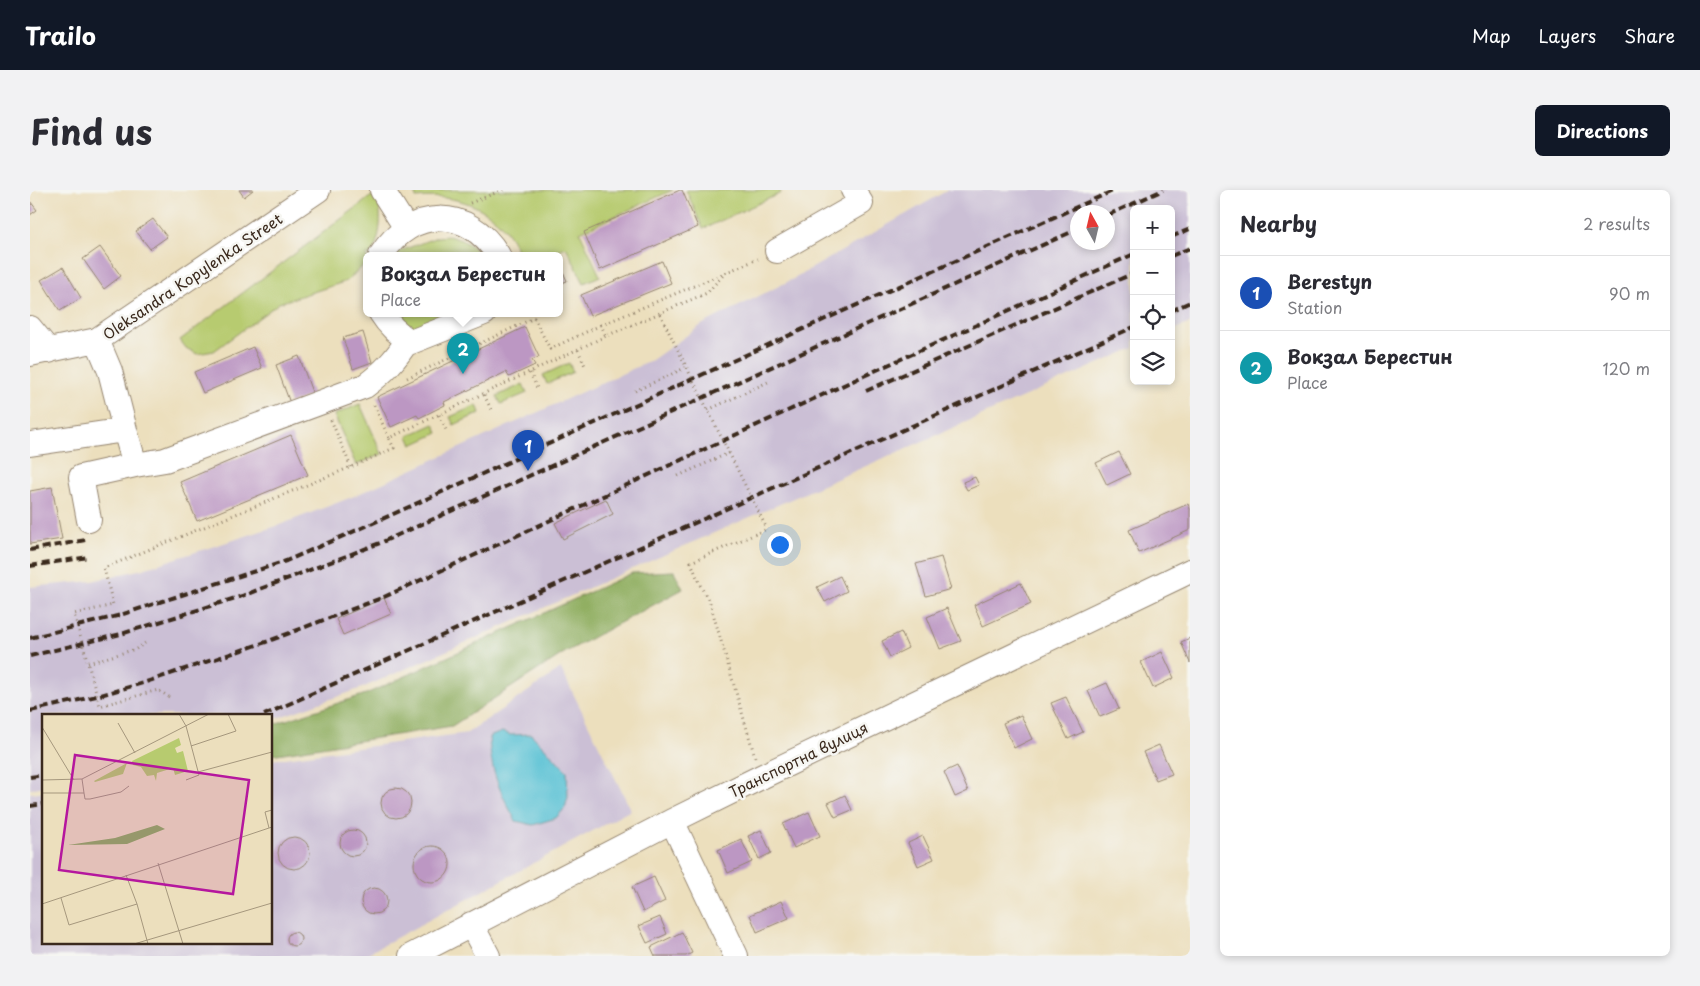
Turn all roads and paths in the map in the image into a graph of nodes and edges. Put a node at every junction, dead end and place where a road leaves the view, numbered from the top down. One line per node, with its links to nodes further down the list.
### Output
1 (318, 190): 15 (street, Oleksandra Kopylenka Street)
2 (382, 190): 4 (street)
3 (853, 190): 5 (street)
4 (406, 228): 6 (street); 7 (street)
5 (777, 251): 8 (path)
6 (383, 252)
7 (496, 252)
8 (726, 272): 9 (path); 12 (path)
9 (660, 314): 14 (path); 19 (path, bridge)
10 (384, 317): 16 (street)
11 (474, 317): 16 (street)
12 (601, 325): 14 (path); 22 (path)
13 (30, 328): 18 (street)
14 (606, 336): 17 (path)
15 (97, 340): 18 (street, Oleksandra Kopylenka Street); 32 (street)
16 (408, 340): 24 (street)
17 (578, 350): 20 (path); 21 (path)
18 (39, 352)
19 (687, 367): 26 (path); 29 (path, bridge)
20 (586, 368)
21 (530, 373): 25 (path); 27 (path)
22 (404, 380)
23 (770, 381): 29 (path)
24 (365, 386): 28 (street); 34 (path)
25 (538, 390)
26 (635, 391)
27 (484, 394): 30 (path); 31 (path)
28 (323, 401): 37 (street); 38 (path)
29 (708, 410): 36 (path, bridge)
30 (492, 411)
31 (439, 415): 33 (path); 34 (path)
32 (125, 430): 35 (street); 37 (street)
33 (447, 432)
34 (389, 438): 38 (path)
35 (30, 444)
36 (729, 453): 39 (path); 45 (path, bridge)
37 (134, 466): 40 (street)
38 (351, 467): 43 (path)
39 (678, 476)
40 (89, 520)
41 (1190, 571): 45 (street, Транспортна вулиця)
42 (145, 643): 43 (path)
43 (88, 663): 44 (path)
44 (169, 697)
45 (761, 777): 46 (street, Транспортна вулиця)
46 (672, 820): 47 (street, Транспортна вулиця); 50 (street)
47 (471, 924): 48 (street, Транспортна вулиця); 49 (street)
48 (411, 956)
49 (488, 956)
50 (736, 956)

